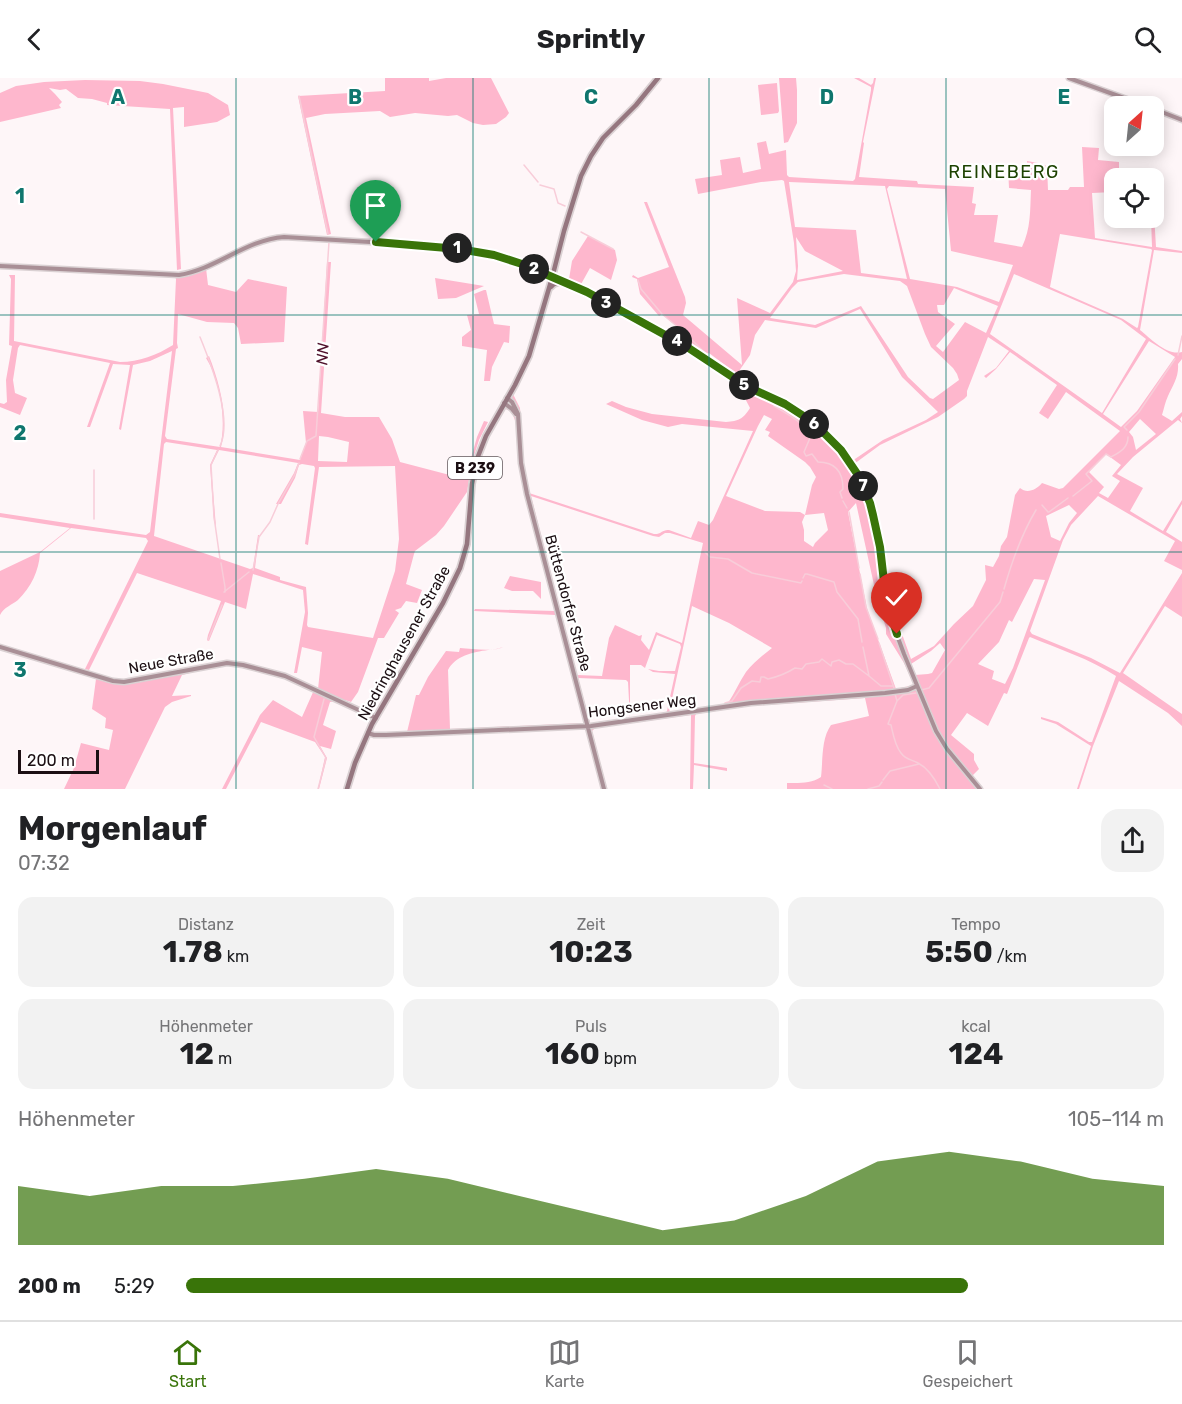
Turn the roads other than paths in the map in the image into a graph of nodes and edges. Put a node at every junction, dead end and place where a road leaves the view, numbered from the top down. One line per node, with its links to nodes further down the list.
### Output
1 (656, 78): 7 (main road, Niedringhausener Straße / B 239)
2 (1069, 78): 3 (main road)
3 (1118, 96)
4 (1164, 114): 5 (main road)
5 (1182, 120)
6 (0, 266): 7 (main road)
7 (553, 276): 8 (main road); 9 (main road); 10 (main road, Niedringhausener Straße / B 239)
8 (561, 282): 9 (main road); 10 (main road)
9 (578, 288): 13 (main road)
10 (549, 289): 11 (main road, Niedringhausener Straße / B 239)
11 (506, 401): 14 (main road, Niedringhausener Straße / B 239); 15 (main road, Büttendorfer Straße)
12 (0, 647): 14 (main road, Neue Straße)
13 (917, 686): 15 (main road, Hongsener Weg); 19 (main road)
14 (376, 718): 16 (main road, Niedringhausener Straße / B 239)
15 (588, 726): 16 (main road, Hongsener Weg); 18 (main road, Büttendorfer Straße)
16 (368, 733): 17 (main road, Niedringhausener Straße / B 239)
17 (347, 789)
18 (604, 789)
19 (980, 789)

